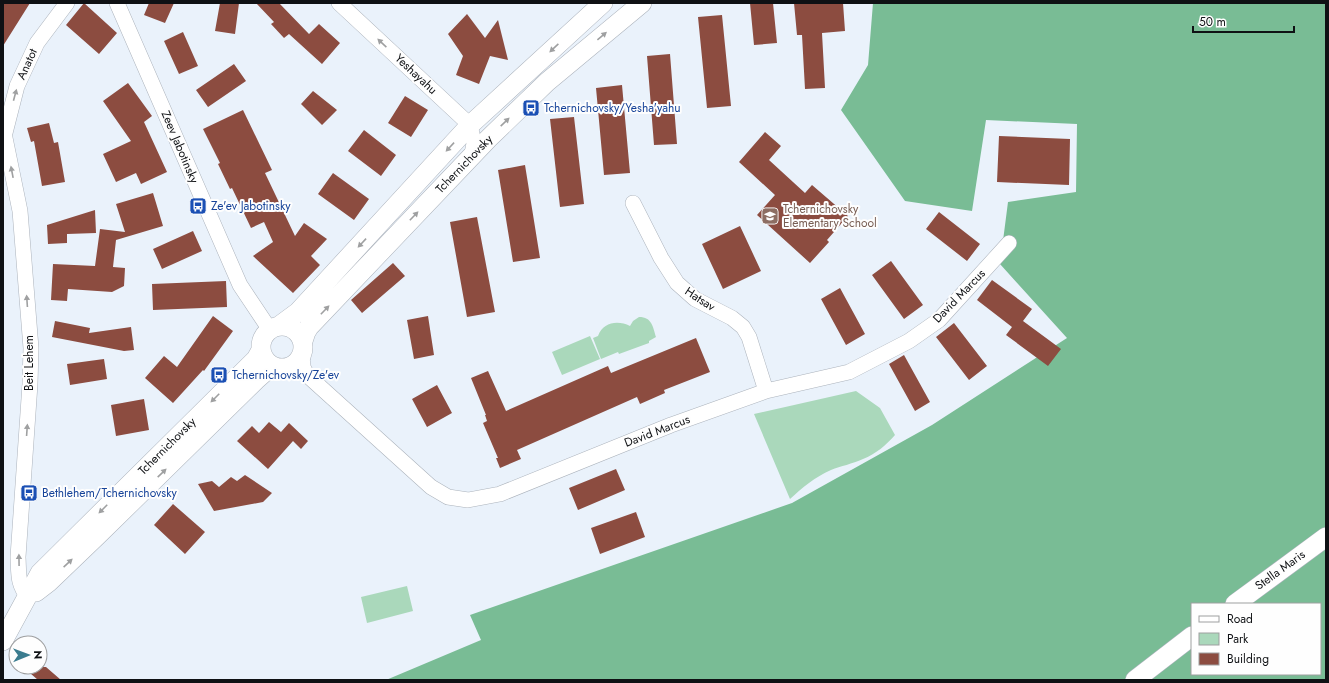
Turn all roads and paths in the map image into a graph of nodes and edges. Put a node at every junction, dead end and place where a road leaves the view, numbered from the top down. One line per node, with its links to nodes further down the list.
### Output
1 (67, 3): 7 (street, Anatot, one-way to 1)
2 (117, 3): 11 (street, Zeev Jabotinsky)
3 (339, 3): 6 (street, Yeshayahu, one-way to 3)
4 (603, 3): 6 (street, Tchernichovsky, one-way to 6)
5 (642, 3): 8 (street, Tchernichovsky, one-way to 5)
6 (470, 125): 8 (street); 11 (street, Tchernichovsky, one-way to 11)
7 (4, 130): 16 (street, Beit Lehem, one-way to 7)
8 (472, 155): 13 (street, Tchernichovsky, one-way to 8)
9 (633, 203): 14 (street, Hatsav)
10 (1009, 243): 14 (street, David Marcus)
11 (274, 328): 12 (street); 13 (street)
12 (261, 350): 13 (street); 16 (street, Tchernichovsky, one-way to 16)
13 (296, 361): 14 (street, David Marcus); 16 (street, Tchernichovsky, one-way to 13)
14 (766, 391)
15 (1326, 537): 17 (street, Stella Maris)
16 (28, 597): 19 (street, Tchernichovsky)
17 (1236, 603)
18 (1191, 637): 20 (street)
19 (3, 641)
20 (1134, 680)

